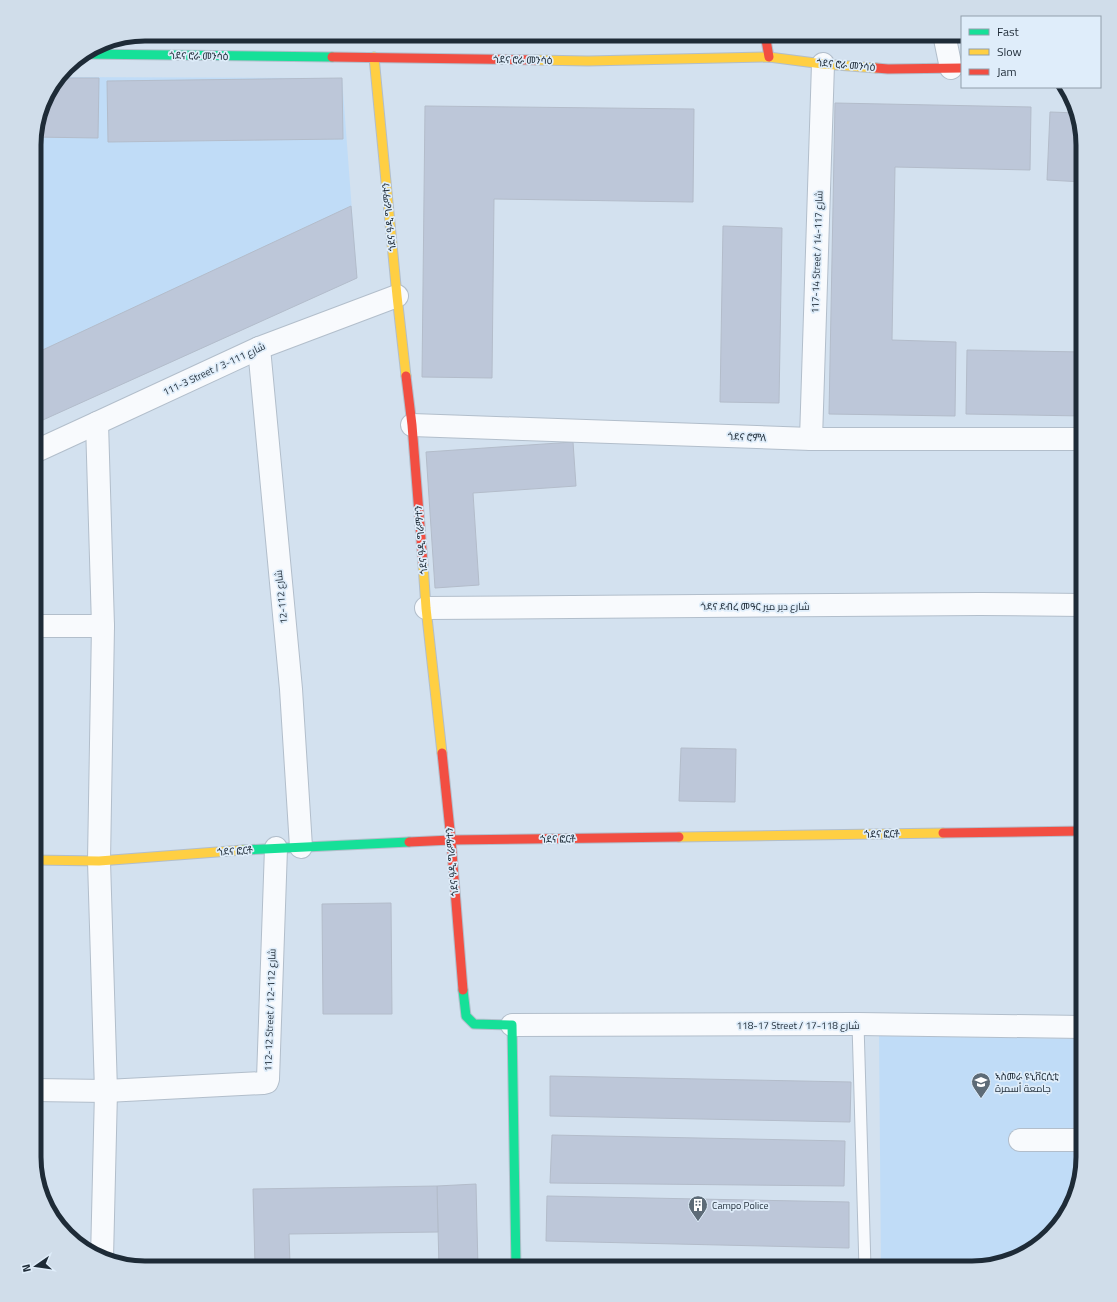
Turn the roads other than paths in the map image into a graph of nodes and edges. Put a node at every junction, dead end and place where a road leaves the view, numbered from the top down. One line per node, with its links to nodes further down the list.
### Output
1 (766, 41): 5 (street)
2 (946, 41): 7 (street)
3 (95, 54): 4 (street, ጎደና ሮራ መንሳዕ)
4 (374, 57): 5 (street, ጎደና ሮራ መንሳዕ); 8 (street, ጎደና ዓዲ ግራማተን)
5 (769, 57): 6 (street, ጎደና ሮራ መንሳዕ)
6 (823, 64): 7 (street, ጎደና ሮራ መንሳዕ); 13 (street, 117-14 Street / شارع 117-14)
7 (956, 68)
8 (397, 296): 9 (street, 111-3 Street / شارع 111-3); 11 (street, ጎደና ዓዲ ግራማተን)
9 (259, 348): 10 (street, 111-3 Street / شارع 111-3); 21 (street, شارع 112-12)
10 (97, 423): 14 (street, 111-3 Street / شارع 111-3); 18 (street)
11 (412, 425): 13 (street, ጎደና ሮምለ); 16 (street, ጎደና ዓዲ ግራማተን)
12 (1076, 439): 13 (street, ጎደና ሮምለ)
13 (811, 440)
14 (41, 449)
15 (1076, 605): 16 (street, ጎደና ደብረ መዓር شارع دبر مير)
16 (426, 608): 20 (street, ጎደና ዓዲ ግራማተን)
17 (41, 626): 18 (street)
18 (103, 626): 24 (street)
19 (1076, 831): 20 (street, ጎደና ፎርቶ)
20 (451, 840): 21 (street, ጎደና ፎርቶ); 26 (street, ጎደና ዓዲ ግራማተን)
21 (301, 847): 22 (street, ጎደና ፎርቶ)
22 (276, 848): 24 (street, ጎደና ፎርቶ); 29 (street, 112-12 Street / شارع 112-12)
23 (41, 860): 24 (street, ጎደና ፎርቶ)
24 (99, 861): 29 (street)
25 (858, 1024): 26 (street, 118-17 Street / شارع 118-17); 27 (street, 118-17 Street / شارع 118-17); 34 (lane)
26 (512, 1025): 33 (street)
27 (1076, 1027)
28 (41, 1090): 29 (street)
29 (106, 1091): 32 (street)
30 (1020, 1140): 31 (street)
31 (1076, 1140)
32 (102, 1252)
33 (516, 1261)
34 (866, 1261)

